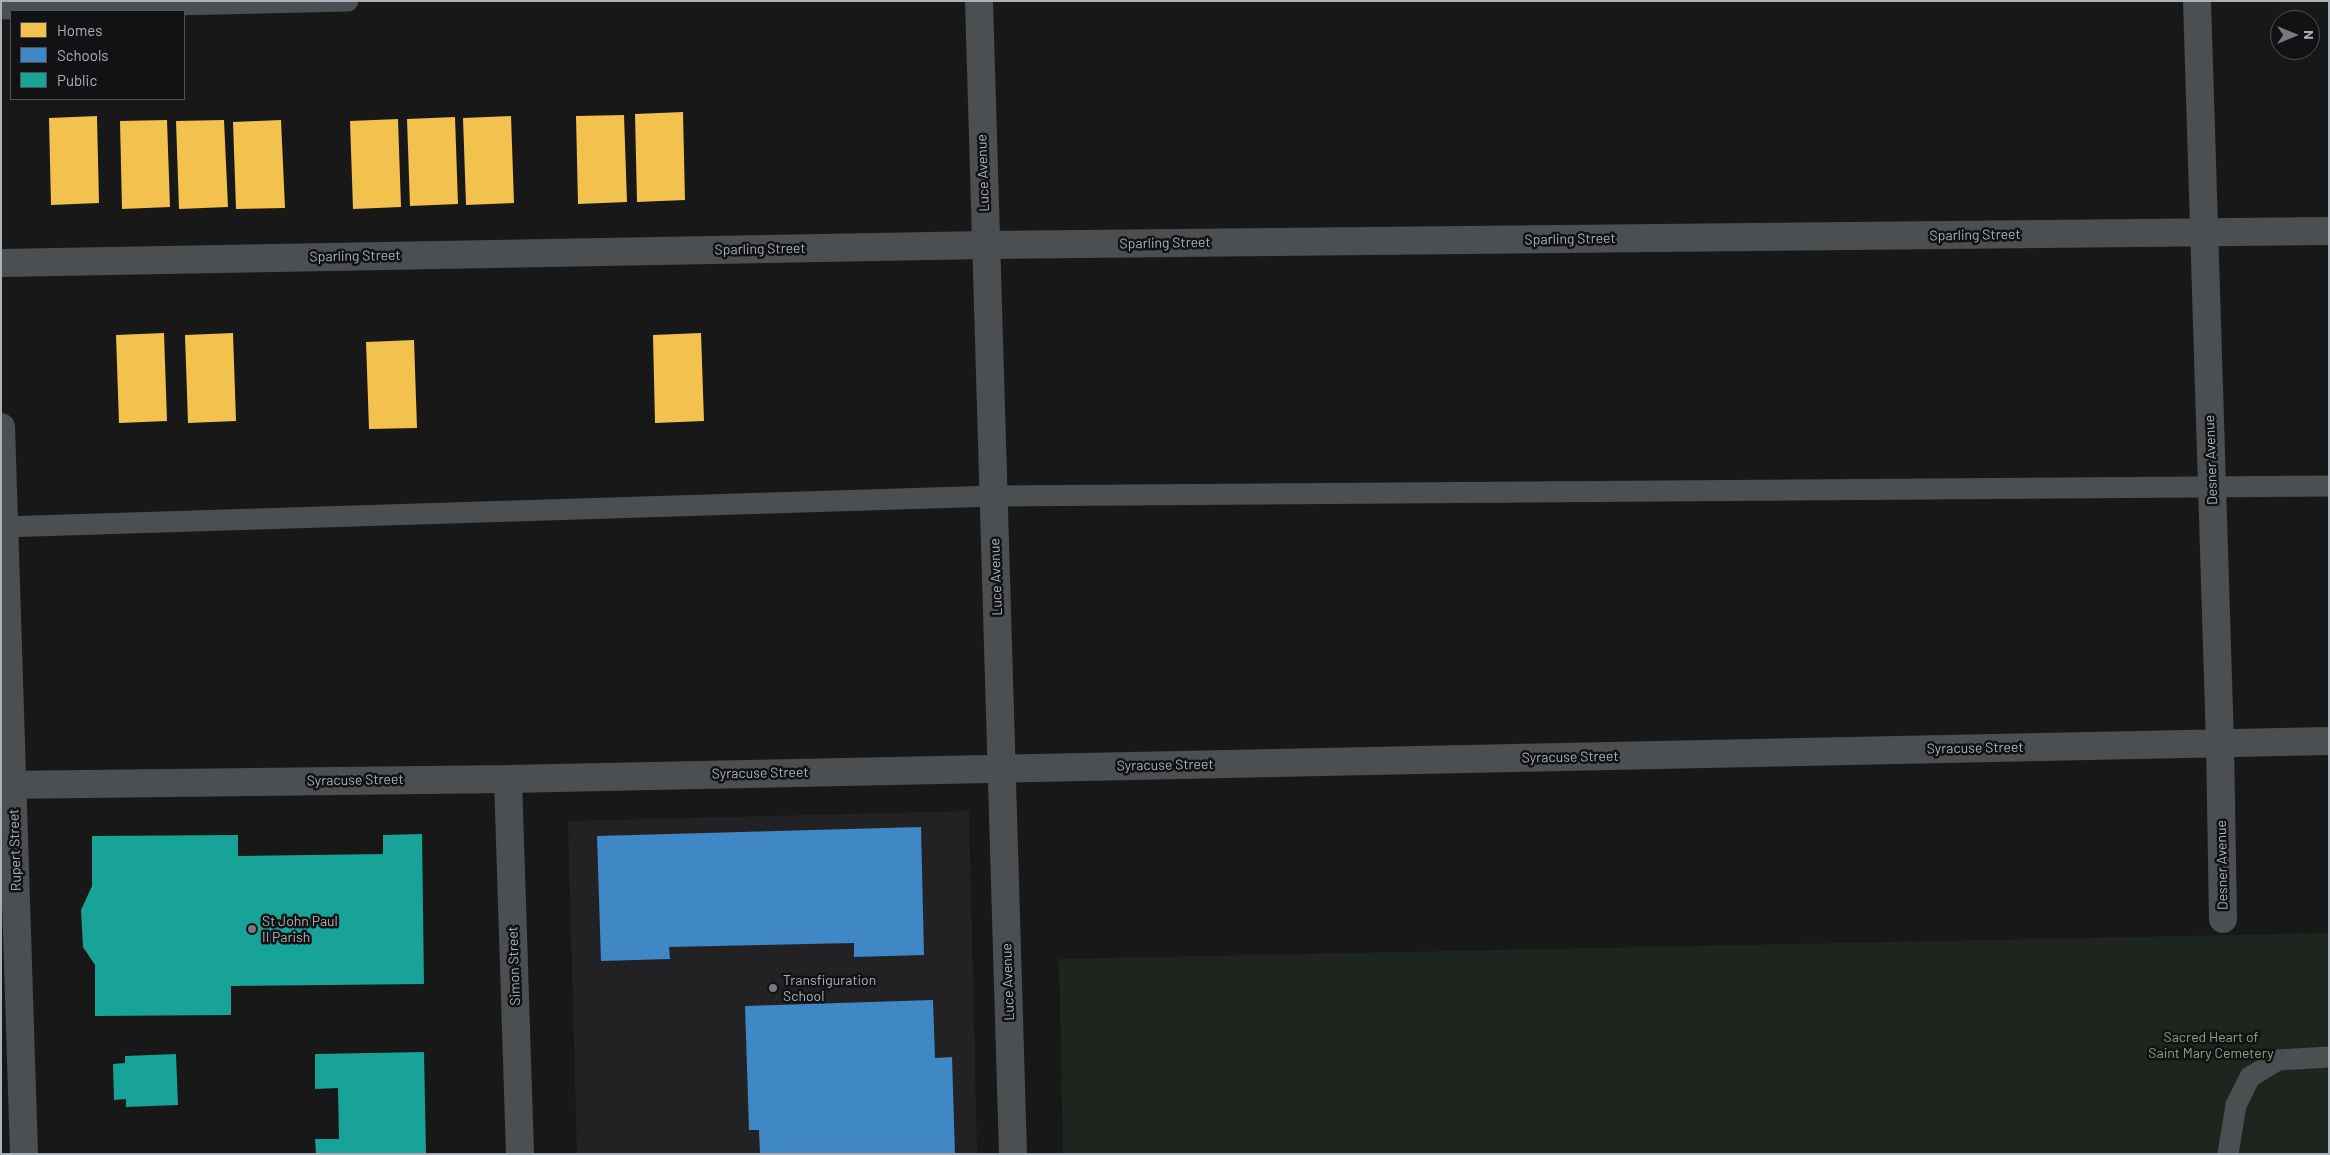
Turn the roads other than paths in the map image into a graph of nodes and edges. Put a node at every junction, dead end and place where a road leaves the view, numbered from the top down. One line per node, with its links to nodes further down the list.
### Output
1 (348, 1): 4 (lane)
2 (979, 1): 7 (street, Luce Avenue)
3 (2197, 1): 6 (street, Desner Avenue)
4 (1, 9)
5 (2329, 231): 6 (street, Sparling Street)
6 (2204, 233): 7 (street, Sparling Street); 11 (street, Desner Avenue)
7 (985, 245): 8 (street, Sparling Street); 12 (street, Luce Avenue)
8 (1, 263)
9 (1, 427): 13 (street, Rupert Street)
10 (2329, 486): 11 (lane)
11 (2212, 488): 12 (lane); 15 (street, Desner Avenue)
12 (994, 496): 13 (lane); 16 (street, Luce Avenue)
13 (3, 526): 18 (street, Rupert Street)
14 (2329, 741): 15 (street, Syracuse Street)
15 (2220, 742): 16 (street, Syracuse Street); 19 (street, Desner Avenue)
16 (1003, 769): 17 (street, Syracuse Street); 23 (street, Luce Avenue)
17 (508, 779): 18 (street, Syracuse Street); 22 (street, Simon Street)
18 (7, 784): 21 (street, Rupert Street)
19 (2223, 919)
20 (2329, 1057): 24 (lane)
21 (24, 1154)
22 (520, 1154)
23 (1013, 1154)
24 (2228, 1154)

